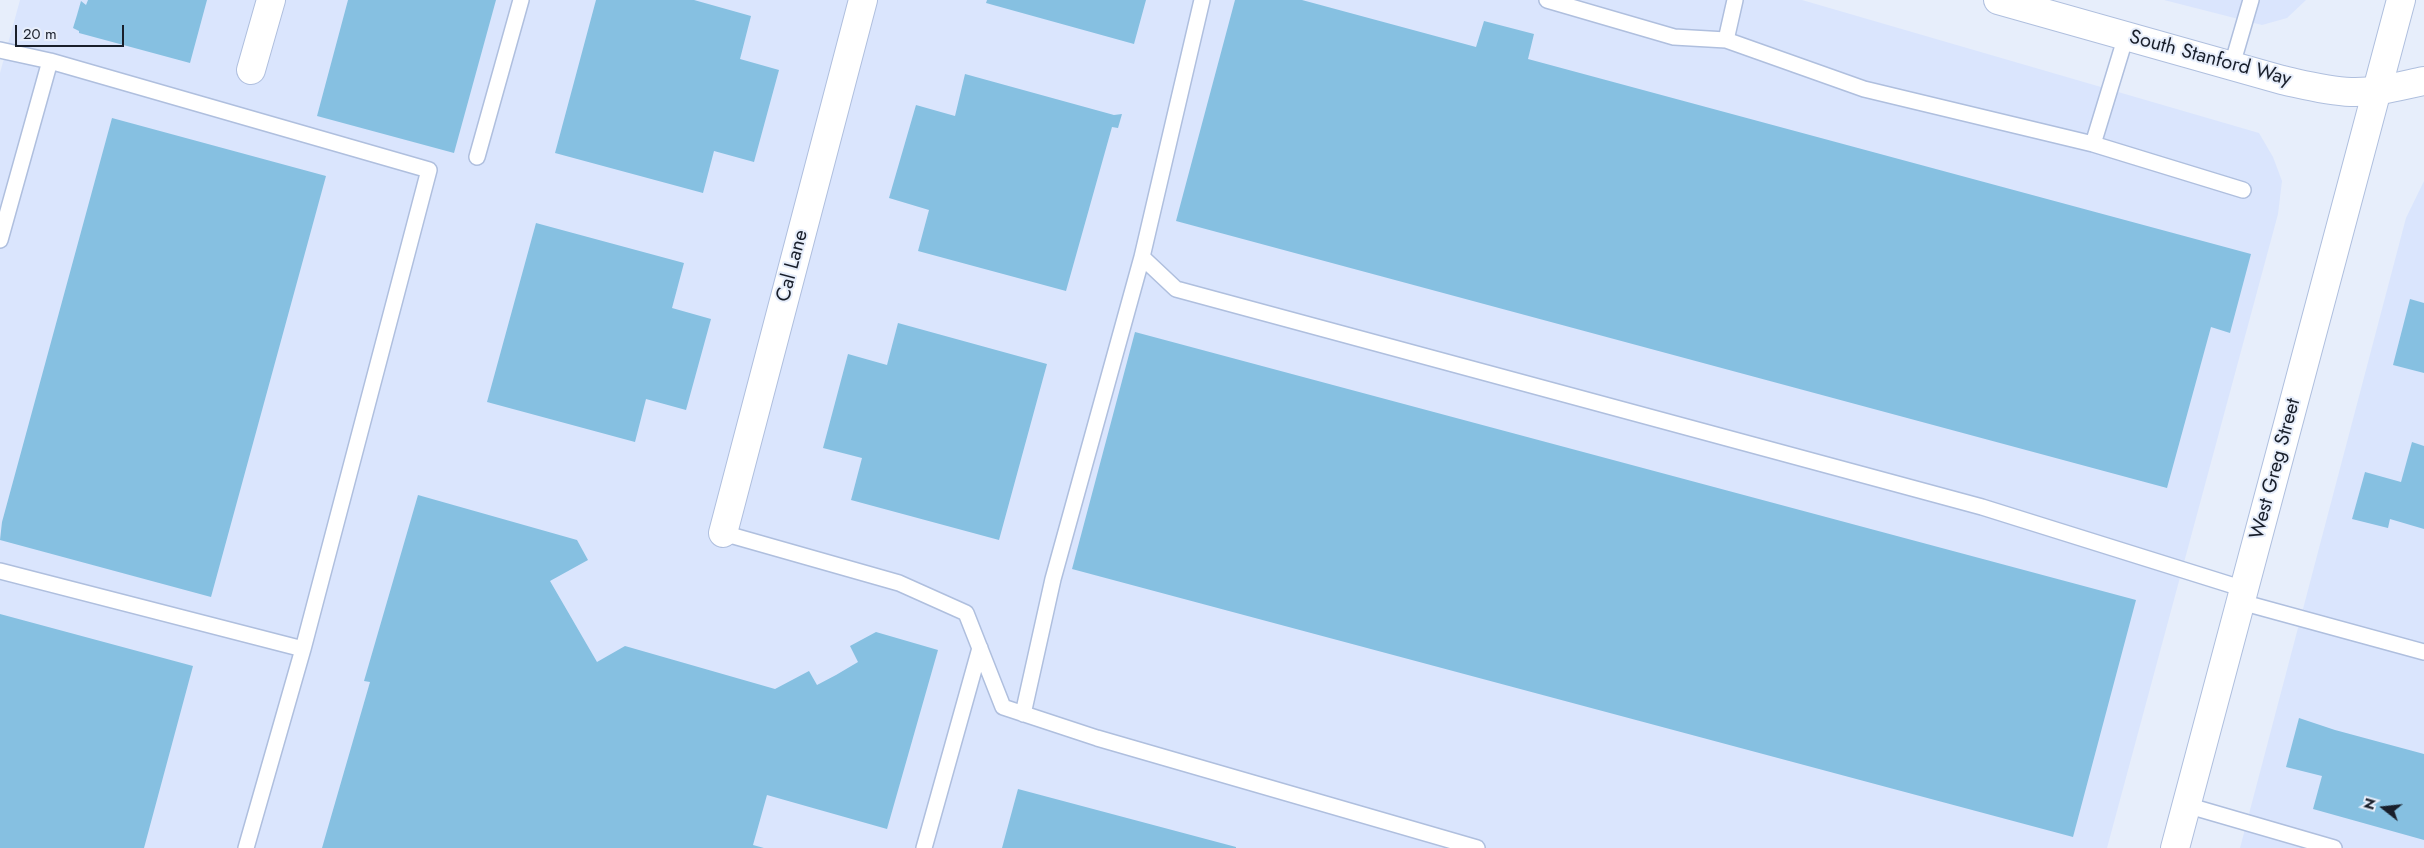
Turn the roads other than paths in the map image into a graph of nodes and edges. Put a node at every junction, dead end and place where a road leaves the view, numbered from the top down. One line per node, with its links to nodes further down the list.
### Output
1 (271, 0): 15 (street)
2 (521, 0): 19 (lane)
3 (863, 0): 23 (street, Cal Lane)
4 (1202, 0): 22 (lane)
5 (1546, 0): 11 (lane)
6 (1735, 0): 11 (lane)
7 (1998, 0): 10 (street, South Stanford Way)
8 (2251, 0): 14 (lane)
9 (2401, 0): 17 (street, West Greg Street)
10 (2126, 36): 14 (street, South Stanford Way); 18 (lane)
11 (1726, 40): 18 (lane)
12 (0, 50): 13 (lane)
13 (50, 61): 21 (lane); 27 (lane)
14 (2232, 65): 17 (street, South Stanford Way)
15 (251, 70)
16 (2424, 81): 17 (street, South Stanford Way)
17 (2377, 90): 25 (street, West Greg Street)
18 (2093, 144): 20 (lane)
19 (477, 157)
20 (2243, 190)
21 (0, 240)
22 (1142, 257): 25 (lane); 29 (lane)
23 (723, 533): 26 (lane)
24 (0, 571): 27 (lane)
25 (2242, 596): 28 (lane); 30 (street, West Greg Street)
26 (980, 648): 29 (lane); 32 (lane)
27 (303, 649): 31 (lane)
28 (2424, 652)
29 (1023, 714): 33 (lane)
30 (2186, 805): 34 (street, West Greg Street); 35 (lane)
31 (246, 848)
32 (924, 848)
33 (1477, 848)
34 (2175, 848)
35 (2334, 848)

